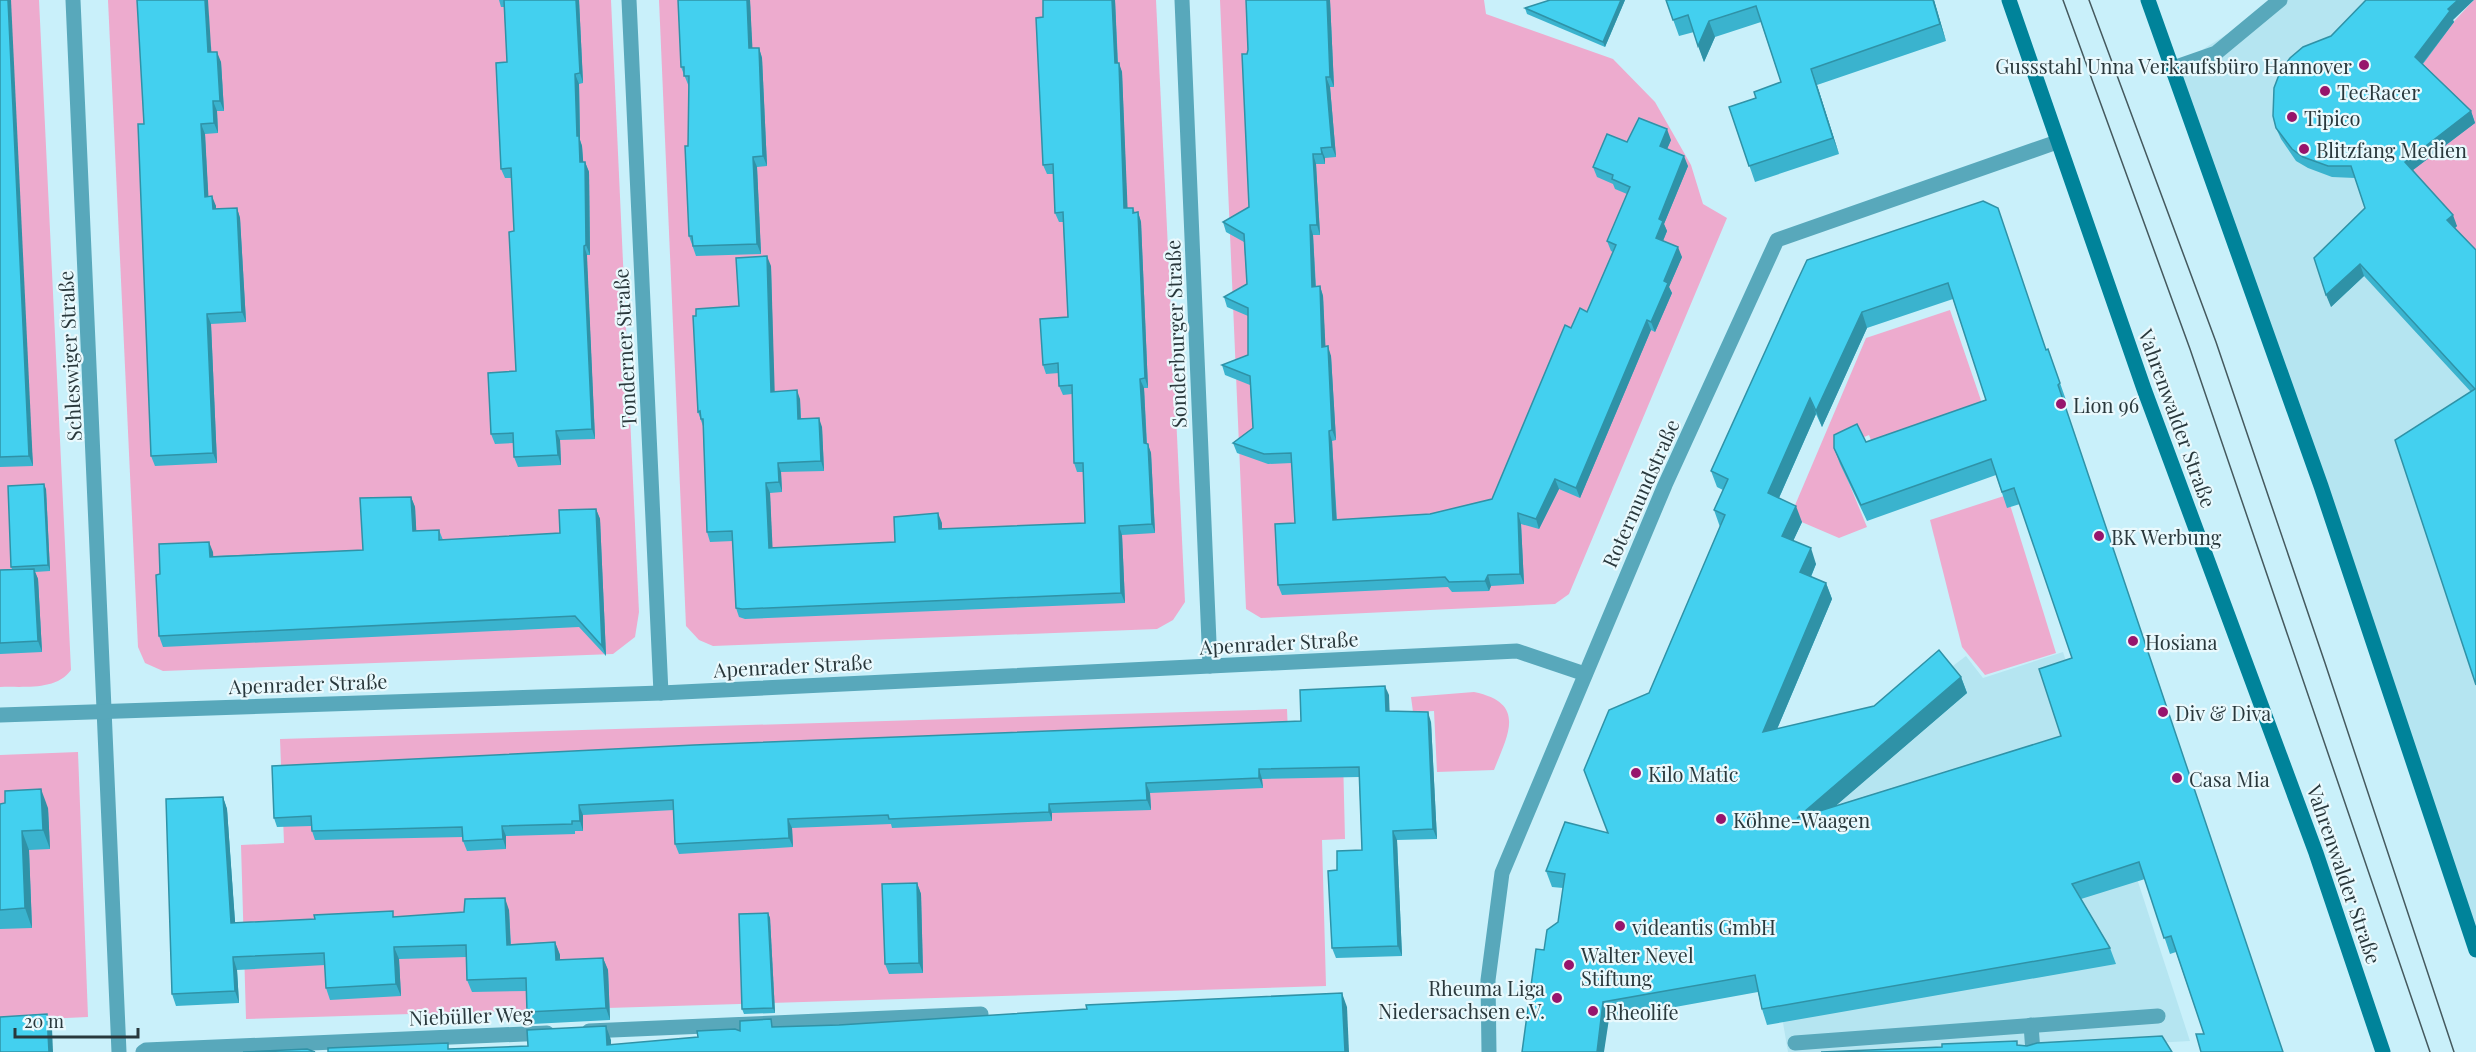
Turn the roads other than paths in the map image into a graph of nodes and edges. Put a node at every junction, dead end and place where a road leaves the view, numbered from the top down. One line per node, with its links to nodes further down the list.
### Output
1 (73, 0): 12 (street, Schleswiger Straße)
2 (629, 0): 11 (street, Tonderner Straße)
3 (1182, 0): 9 (street, Sonderburger Straße)
4 (2009, 0): 8 (main road, Vahrenwalder Straße)
5 (2148, 0): 7 (main road)
6 (2280, 0): 7 (street)
7 (2173, 68): 14 (main road)
8 (2057, 142): 10 (street, Rotermundstraße); 23 (main road, Vahrenwalder Straße)
9 (1209, 666): 10 (street, Apenrader Straße); 11 (street, Apenrader Straße)
10 (1585, 674): 21 (street, Rotermundstraße)
11 (661, 693): 12 (street, Apenrader Straße)
12 (103, 711): 13 (street, Apenrader Straße); 19 (street)
13 (0, 715)
14 (2475, 944)
15 (981, 1014): 20 (street, Niebüller Weg)
16 (2158, 1016): 17 (street)
17 (2031, 1025): 18 (street); 22 (street)
18 (1795, 1043)
19 (119, 1052)
20 (143, 1052)
21 (1489, 1052)
22 (2033, 1052)
23 (2383, 1052)

